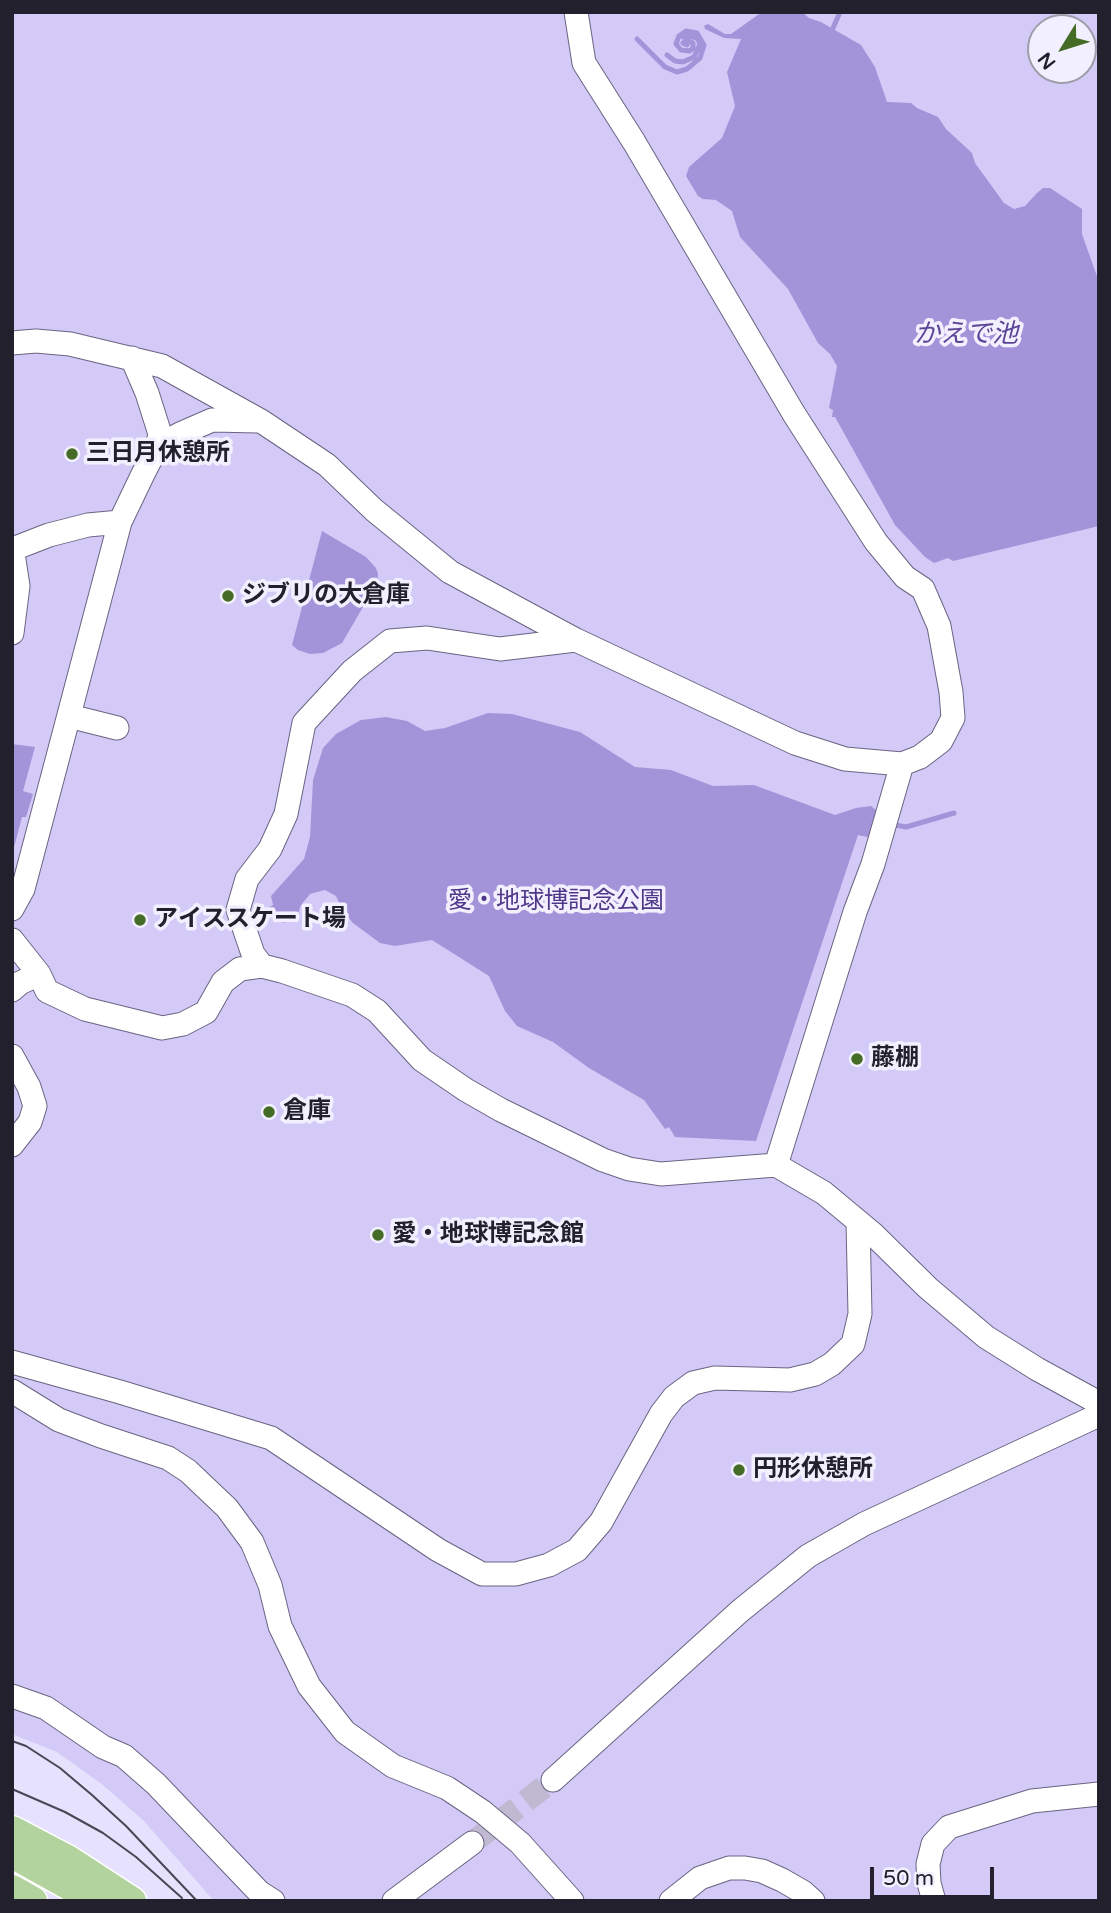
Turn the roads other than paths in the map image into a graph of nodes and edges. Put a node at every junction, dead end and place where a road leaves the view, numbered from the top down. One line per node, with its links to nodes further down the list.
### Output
1 (576, 12): 12 (street)
2 (12, 342): 3 (street)
3 (132, 358): 4 (street); 5 (street)
4 (261, 421): 5 (street); 9 (street)
5 (157, 447): 6 (street)
6 (120, 522): 7 (street); 10 (street)
7 (13, 548): 8 (street)
8 (12, 633)
9 (576, 639): 12 (street); 15 (street)
10 (69, 716): 11 (street); 13 (street)
11 (117, 728)
12 (902, 764): 19 (street)
13 (12, 909)
14 (12, 940): 16 (street)
15 (262, 966): 16 (street); 19 (street)
16 (24, 983)
17 (12, 1056): 18 (street)
18 (12, 1145)
19 (776, 1165): 20 (street)
20 (858, 1222): 21 (street); 23 (street)
21 (12, 1362)
22 (12, 1391): 37 (street)
23 (1099, 1403)
24 (1090, 1419): 26 (street)
25 (12, 1696): 35 (street)
26 (553, 1780)
27 (1099, 1794): 40 (street)
28 (12, 1830): 34 (main road)
29 (472, 1843): 36 (street)
30 (12, 1854): 33 (main road)
31 (12, 1889): 32 (main road)
32 (33, 1901)
33 (96, 1901)
34 (132, 1901)
35 (273, 1901)
36 (394, 1901)
37 (572, 1901)
38 (671, 1901): 39 (street)
39 (813, 1901)
40 (934, 1901)

